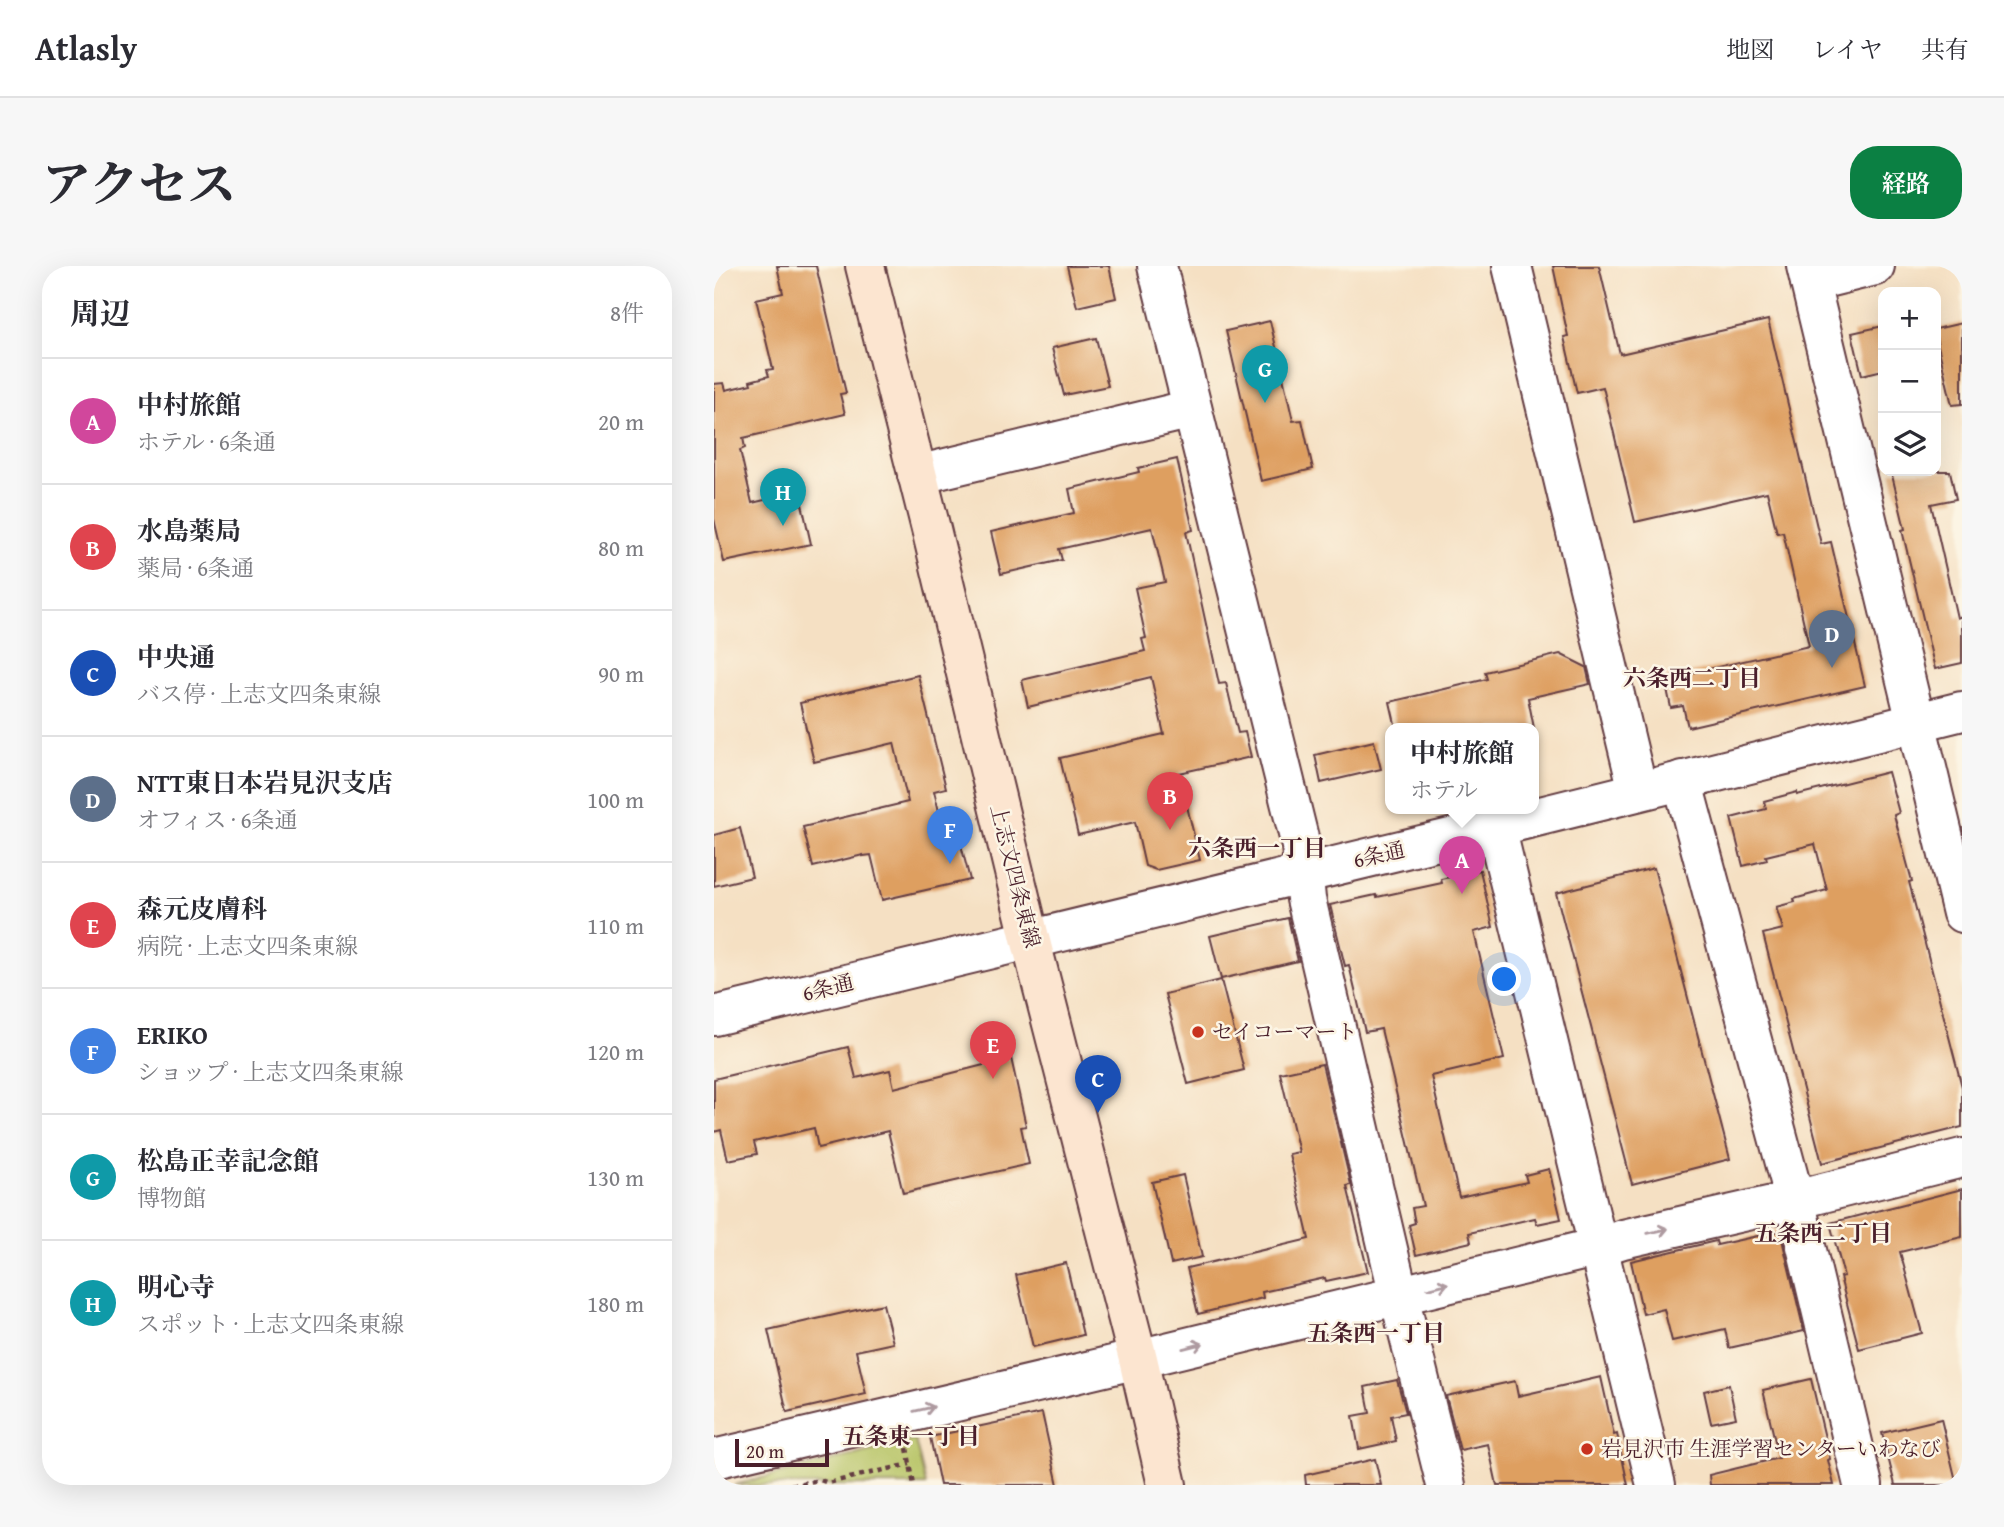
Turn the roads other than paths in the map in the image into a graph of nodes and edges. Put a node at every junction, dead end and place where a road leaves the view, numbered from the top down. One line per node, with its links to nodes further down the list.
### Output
1 (865, 266): 7 (main road, 上志文四条東線)
2 (1157, 266): 6 (street)
3 (1512, 266): 11 (street)
4 (1875, 266): 5 (street)
5 (1808, 274): 9 (street)
6 (1192, 409): 7 (street); 13 (street)
7 (917, 475): 15 (main road, 上志文四条東線)
8 (1962, 711): 9 (street, 6条通)
9 (1915, 722): 10 (street, 6条通); 14 (street)
10 (1682, 780): 11 (street, 6条通); 18 (street)
11 (1638, 791): 12 (street, 6条通)
12 (1496, 827): 13 (street, 6条通); 19 (street)
13 (1303, 873): 15 (street, 6条通); 20 (street)
14 (1962, 913)
15 (1030, 938): 16 (street, 6条通); 21 (main road, 上志文四条東線)
16 (714, 1016)
17 (1962, 1158): 18 (street)
18 (1796, 1200): 19 (street, one-way to 18); 26 (street)
19 (1598, 1247): 20 (street, one-way to 19); 25 (street)
20 (1399, 1296): 21 (street, one-way to 20); 24 (street)
21 (1138, 1359): 22 (street, one-way to 21); 23 (main road, 上志文四条東線)
22 (714, 1459)
23 (1167, 1485)
24 (1446, 1485)
25 (1656, 1485)
26 (1863, 1485)

